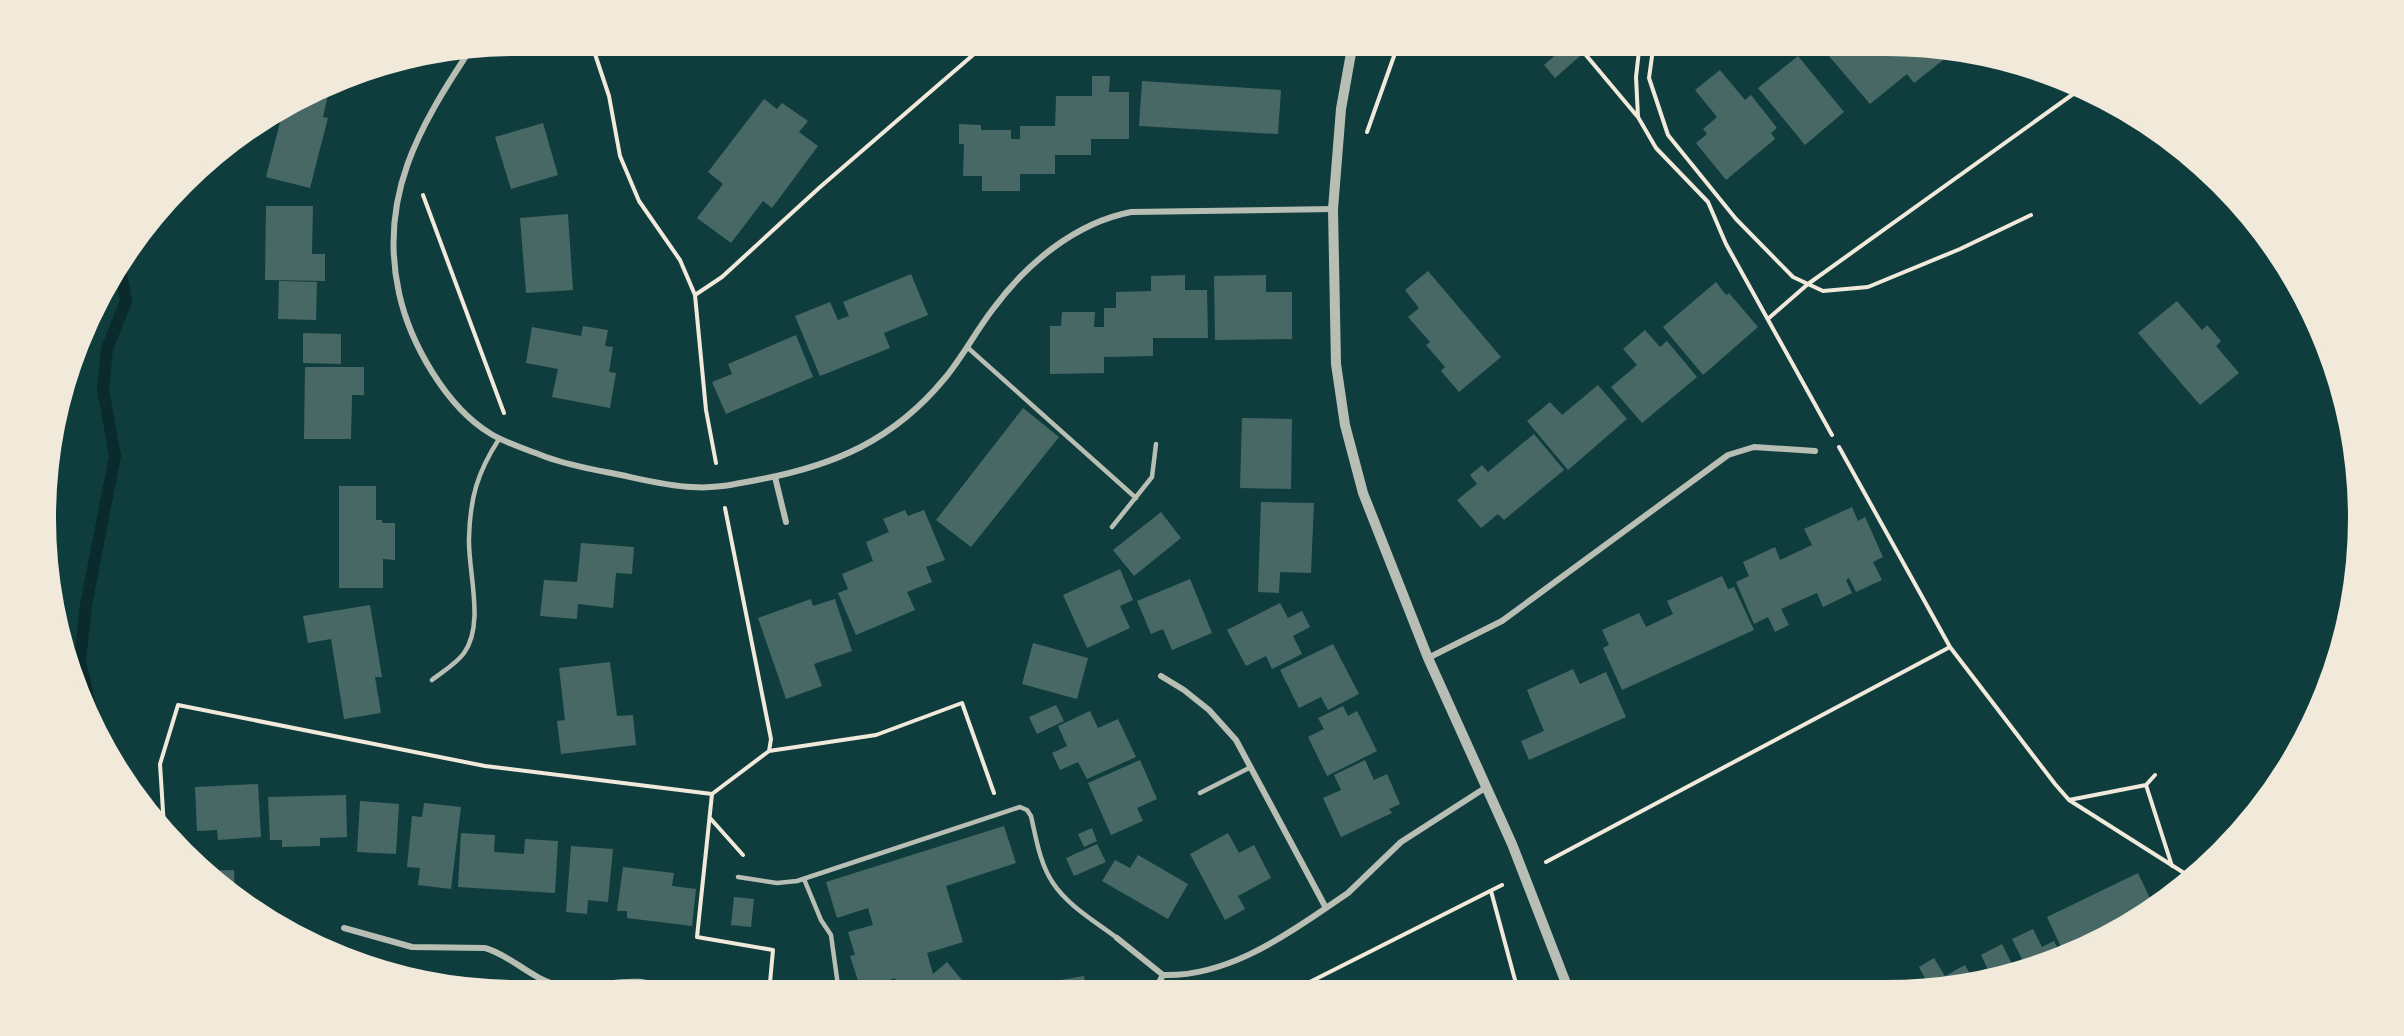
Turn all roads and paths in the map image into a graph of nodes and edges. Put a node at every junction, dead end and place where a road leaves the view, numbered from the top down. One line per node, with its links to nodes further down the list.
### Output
1 (594, 52): 14 (path)
2 (976, 52): 14 (path)
3 (1351, 52): 11 (street)
4 (1583, 52): 9 (path)
5 (1639, 52): 9 (path)
6 (1653, 52): 13 (path)
7 (467, 55): 10 (street)
8 (2075, 93): 13 (path)
9 (1638, 117): 15 (path)
10 (409, 158): 17 (street); 19 (path)
11 (1333, 209): 16 (street); 27 (street)
12 (2031, 215): 13 (path)
13 (1809, 284): 15 (path)
14 (695, 295): 22 (path)
15 (1769, 318): 26 (path)
16 (967, 347): 21 (street); 23 (lane)
17 (499, 439): 19 (street); 29 (lane)
18 (1156, 444): 23 (lane)
19 (516, 445): 22 (street)
20 (1815, 451): 27 (street)
21 (775, 477): 22 (street); 24 (street)
22 (721, 486): 30 (path)
23 (1136, 498): 25 (lane)
24 (786, 522)
25 (1112, 527)
26 (1950, 647): 37 (path); 42 (path)
27 (1428, 658): 34 (street)
28 (1161, 676): 31 (street)
29 (432, 680)
30 (768, 751): 36 (path); 38 (path)
31 (1251, 767): 35 (lane); 48 (street)
32 (2155, 775): 33 (path)
33 (2145, 785): 37 (path); 41 (path)
34 (1485, 788): 42 (street); 48 (street)
35 (1200, 793)
36 (712, 794): 39 (path); 40 (path)
37 (2069, 800): 41 (path)
38 (1002, 813): 45 (lane); 50 (lane)
39 (710, 817): 46 (path); 55 (path)
40 (164, 819)
41 (2173, 867): 43 (path)
42 (1524, 874): 47 (path); 60 (street)
43 (2185, 874)
44 (738, 878): 46 (lane)
45 (804, 879): 46 (lane); 56 (lane)
46 (766, 882)
47 (1491, 891): 58 (path); 59 (path)
48 (1326, 908): 51 (street)
49 (344, 928): 52 (street)
50 (1117, 939): 51 (street)
51 (1163, 975): 57 (street)
52 (555, 984)
53 (601, 984): 54 (street)
54 (658, 984)
55 (770, 984)
56 (838, 984)
57 (1158, 984)
58 (1306, 984)
59 (1516, 984)
60 (1566, 984)

